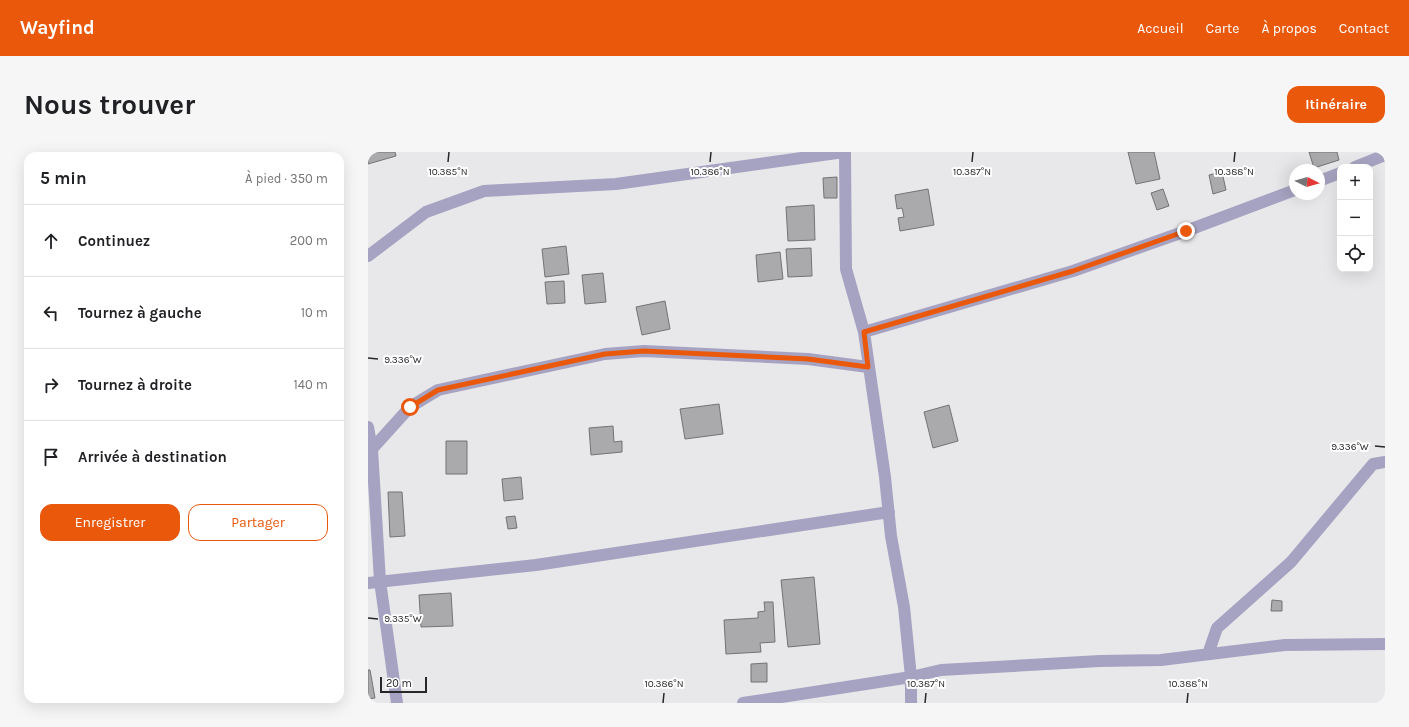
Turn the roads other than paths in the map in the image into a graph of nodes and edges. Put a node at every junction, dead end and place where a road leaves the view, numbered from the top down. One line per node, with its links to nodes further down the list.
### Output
1 (844, 152): 7 (street); 8 (street)
2 (1385, 155): 3 (street)
3 (1363, 164)
4 (1337, 174): 5 (street)
5 (1325, 179)
6 (1289, 192): 8 (street)
7 (368, 256)
8 (864, 332): 9 (street)
9 (868, 367): 11 (street); 13 (street)
10 (368, 427): 11 (street)
11 (372, 450): 14 (street)
12 (1385, 462): 16 (street)
13 (889, 512): 14 (street); 17 (street)
14 (374, 582): 18 (street)
15 (1385, 644): 16 (street)
16 (1208, 654): 17 (street)
17 (911, 677): 19 (street); 20 (street)
18 (397, 703)
19 (743, 703)
20 (911, 703)

